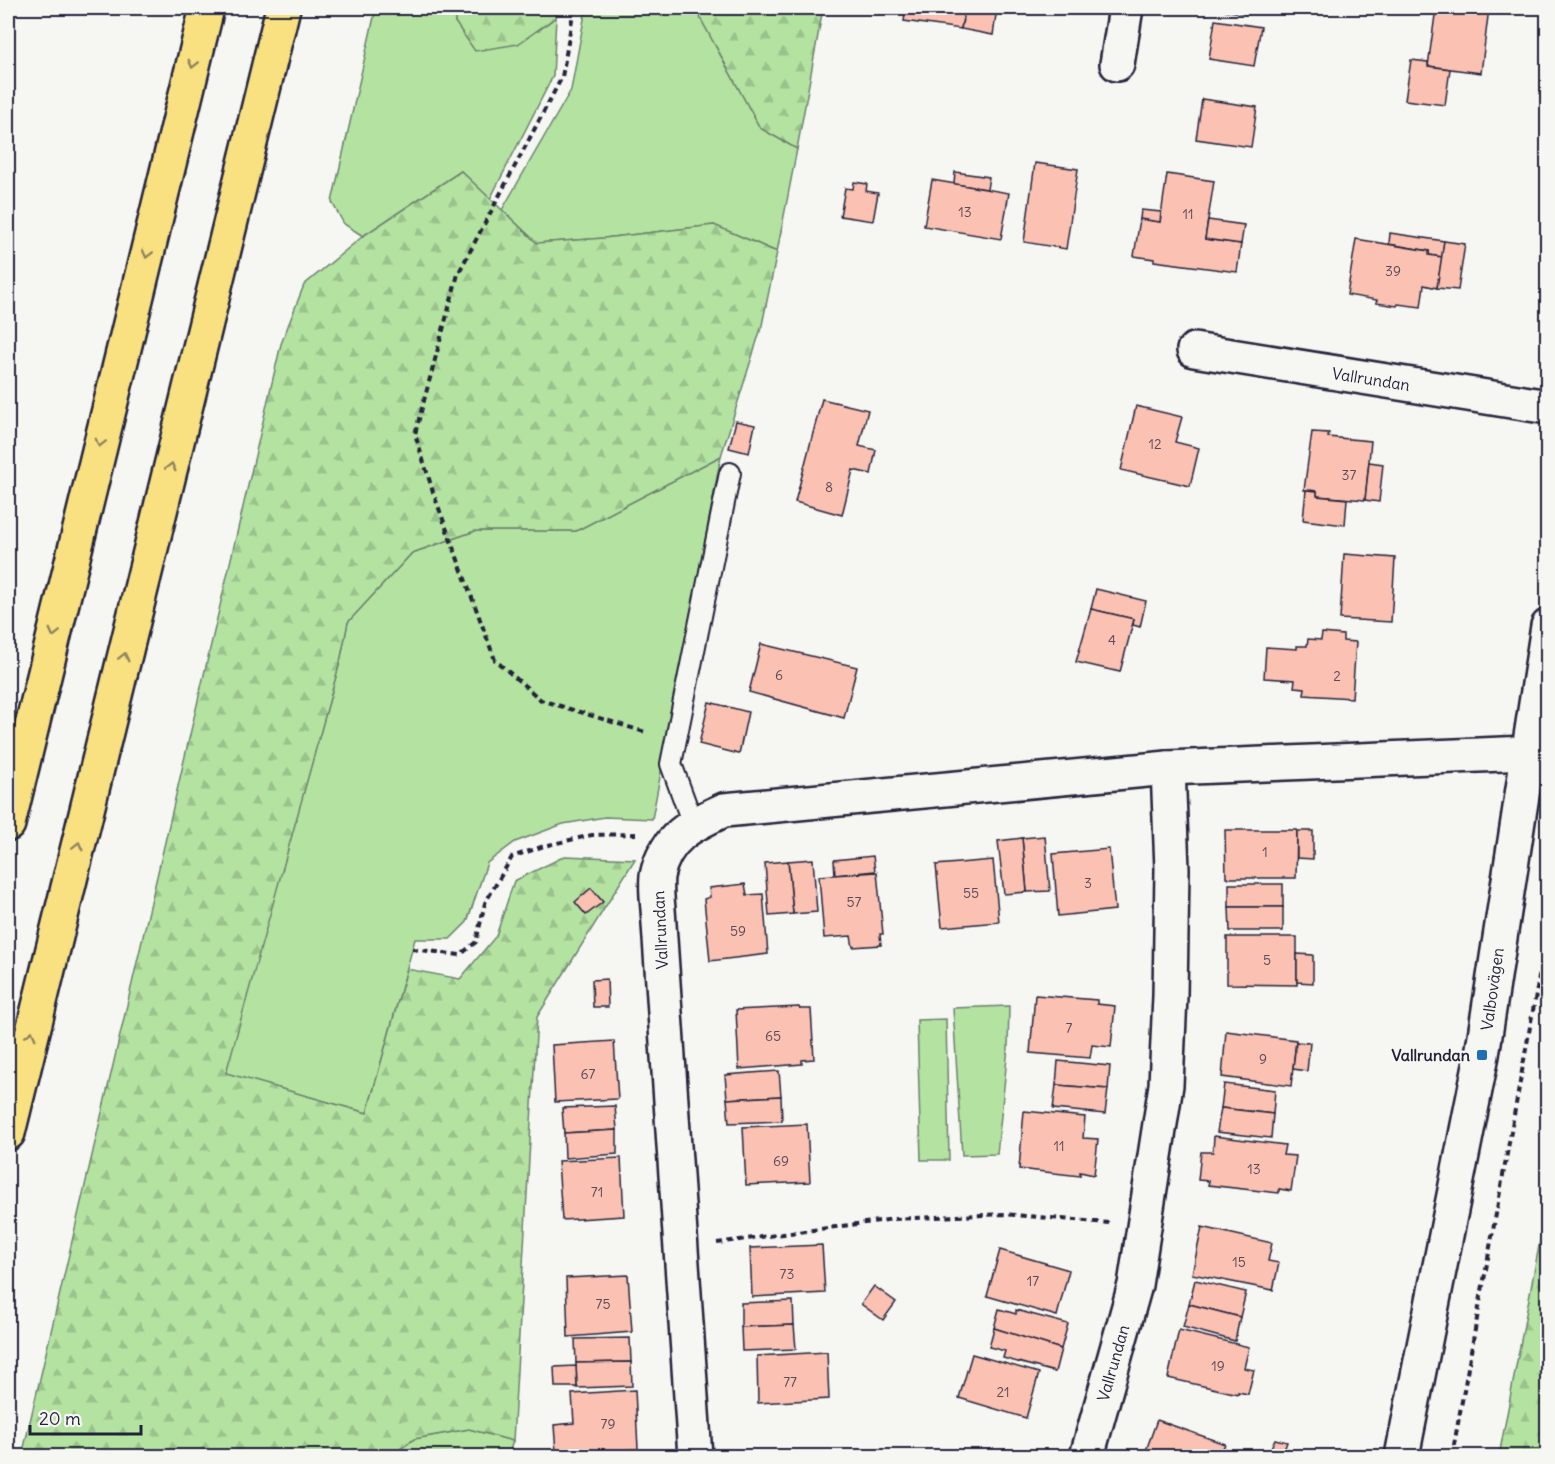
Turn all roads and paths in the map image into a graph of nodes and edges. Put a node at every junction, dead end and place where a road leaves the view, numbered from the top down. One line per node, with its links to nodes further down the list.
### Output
1 (207, 8): 13 (highway, one-way to 13)
2 (283, 8): 17 (highway, one-way to 2)
3 (574, 8): 10 (path)
4 (1126, 8): 5 (street)
5 (1118, 64)
6 (1194, 351): 7 (street, Vallrundan)
7 (1548, 406)
8 (730, 472): 10 (lane)
9 (1548, 626): 11 (street, Valbovägen)
10 (674, 741): 14 (lane)
11 (1527, 753): 12 (street, Vallrundan); 22 (street, Valbovägen)
12 (1168, 768): 14 (street, Vallrundan); 18 (street, Vallrundan)
13 (8, 824)
14 (688, 828): 16 (path); 19 (street, Vallrundan)
15 (1548, 928): 23 (path)
16 (412, 949)
17 (8, 1133)
18 (1146, 1226): 19 (path); 21 (street, Vallrundan)
19 (681, 1248): 20 (street, Vallrundan)
20 (695, 1456)
21 (1087, 1456)
22 (1402, 1456)
23 (1452, 1456)

